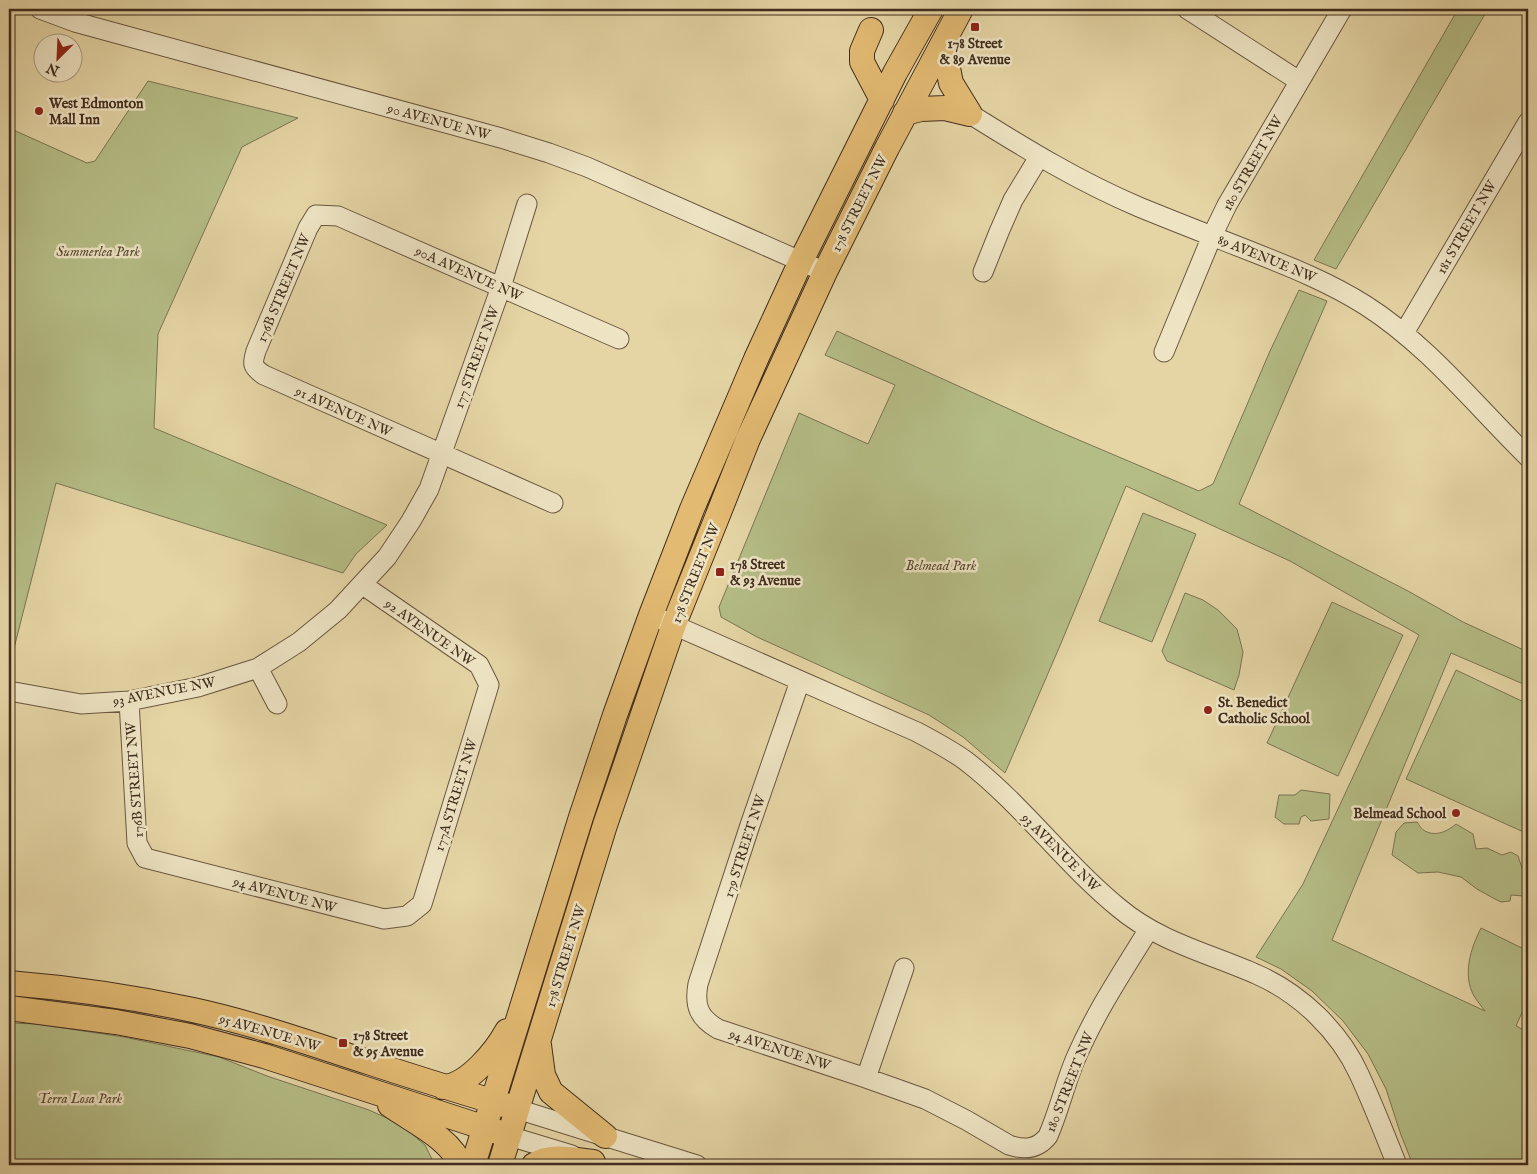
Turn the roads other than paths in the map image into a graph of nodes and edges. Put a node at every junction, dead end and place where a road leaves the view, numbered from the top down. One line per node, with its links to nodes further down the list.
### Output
1 (40, 9): 17 (street, 90 AVENUE NW)
2 (932, 9): 9 (main road, 178 STREET NW)
3 (961, 9): 7 (main road, 178 STREET NW)
4 (1187, 9): 8 (street)
5 (1342, 9): 8 (street, 180 STREET NW)
6 (871, 30): 9 (main road)
7 (943, 43): 10 (main road, 178 STREET NW); 11 (main road)
8 (1299, 81): 16 (street, 180 STREET NW)
9 (882, 100): 17 (main road, 178 STREET NW)
10 (905, 113): 11 (main road); 18 (main road, 178 STREET NW)
11 (970, 114): 13 (street, 89 AVENUE NW)
12 (1528, 122): 21 (street, 181 STREET NW)
13 (1039, 157): 16 (street, 89 AVENUE NW); 19 (street)
14 (527, 204): 20 (street, 177 STREET NW)
15 (316, 215): 20 (street, 90A AVENUE NW); 24 (street, 176B STREET NW)
16 (1212, 236): 21 (street, 89 AVENUE NW); 23 (street, 180 STREET NW)
17 (801, 261): 18 (street, 90 AVENUE NW); 29 (main road, 178 STREET NW)
18 (825, 272): 30 (main road, 178 STREET NW)
19 (983, 272)
20 (501, 287): 22 (street, 90A AVENUE NW); 25 (street, 177 STREET NW)
21 (1404, 333): 26 (street, 89 AVENUE NW)
22 (619, 339)
23 (1164, 352)
24 (253, 362): 25 (street, 91 AVENUE NW)
25 (441, 454): 27 (street); 28 (street, 177 STREET NW)
26 (1528, 457)
27 (553, 503)
28 (363, 585): 31 (street, 177 STREET NW); 33 (street, 92 AVENUE NW)
29 (651, 615): 30 (street, 93 AVENUE NW); 43 (main road, 178 STREET NW)
30 (674, 624): 32 (street, 93 AVENUE NW); 45 (main road, 178 STREET NW)
31 (258, 668): 35 (street, 93 AVENUE NW); 36 (street)
32 (800, 681): 39 (street, 93 AVENUE NW); 44 (street, 179 STREET NW)
33 (489, 685): 38 (street, 177A STREET NW)
34 (9, 691): 35 (street, 93 AVENUE NW)
35 (129, 700): 37 (street, 176B STREET NW)
36 (277, 704)
37 (145, 858): 38 (street, 94 AVENUE NW)
38 (422, 904)
39 (1150, 929): 54 (street, 180 STREET NW); 61 (street, 93 AVENUE NW)
40 (904, 968): 46 (street)
41 (9, 983): 47 (main road, 95 AVENUE NW)
42 (9, 1008): 48 (main road, 95 AVENUE NW)
43 (521, 1008): 47 (main road); 49 (main road, 178 STREET NW)
44 (700, 1012): 46 (street, 94 AVENUE NW)
45 (539, 1040): 50 (main road, 178 STREET NW); 53 (main road)
46 (866, 1078): 54 (street, 94 AVENUE NW)
47 (444, 1087): 49 (main road, 95 AVENUE NW)
48 (368, 1090): 51 (main road, 95 AVENUE NW); 56 (main road)
49 (493, 1102): 50 (main road, 95 AVENUE NW); 51 (main road, 178 STREET NW)
50 (517, 1109): 52 (main road, 178 STREET NW); 53 (street, 95 AVENUE NW)
51 (485, 1127): 52 (main road, 95 AVENUE NW); 57 (main road, 178 STREET NW)
52 (509, 1136): 55 (street, 95 AVENUE NW); 58 (main road, 178 STREET NW)
53 (605, 1136): 60 (street, 95 AVENUE NW)
54 (1027, 1149)
55 (598, 1164): 59 (main road)
56 (460, 1165)
57 (473, 1165)
58 (500, 1165)
59 (534, 1165)
60 (697, 1165)
61 (1397, 1165)

